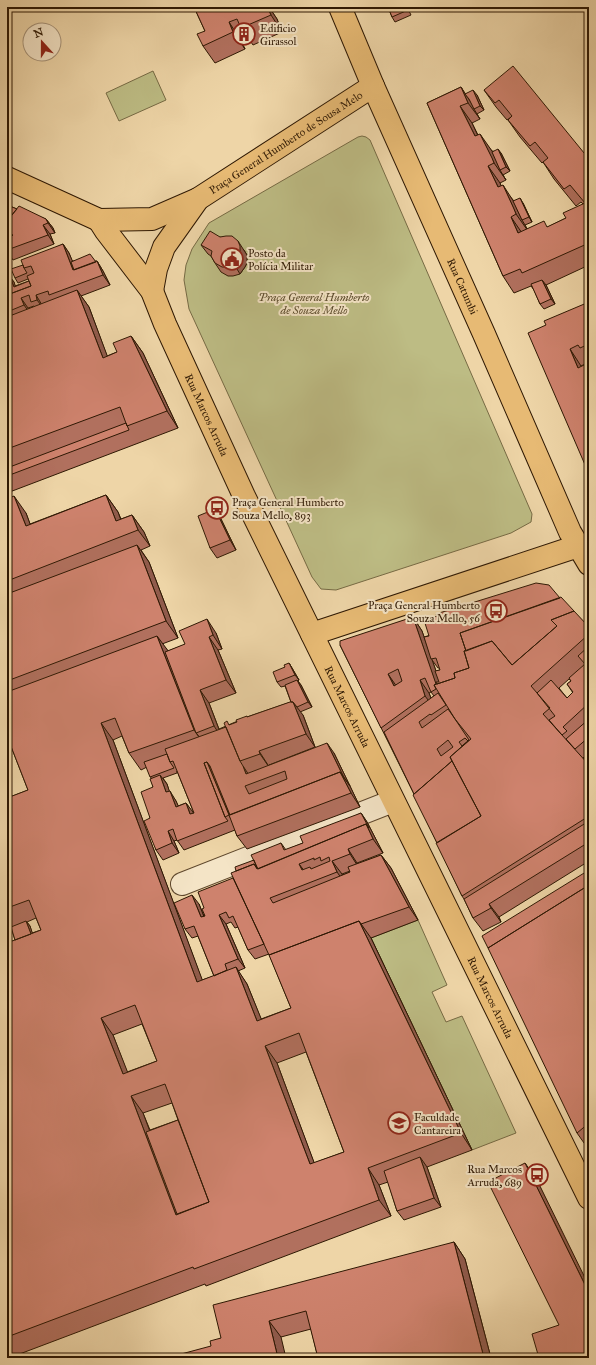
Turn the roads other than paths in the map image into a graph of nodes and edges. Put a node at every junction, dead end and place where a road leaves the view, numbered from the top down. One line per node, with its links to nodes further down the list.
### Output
1 (340, 7): 2 (main road, Rua Catumbi)
2 (373, 86): 4 (main road, Praça General Humberto de Sousa Melo); 7 (main road, Rua Catumbi)
3 (7, 178): 5 (main road)
4 (198, 199): 5 (main road, Praça General Humberto de Sousa Melo); 6 (main road, Praça General Humberto de Sousa Melo)
5 (99, 220): 6 (main road, Rua Marcos Arruda)
6 (152, 291): 8 (main road, Rua Marcos Arruda)
7 (583, 555): 8 (main road)
8 (312, 634): 9 (main road, Rua Marcos Arruda)
9 (394, 801): 10 (street); 11 (main road, Rua Marcos Arruda)
10 (182, 884)
11 (589, 1198)

